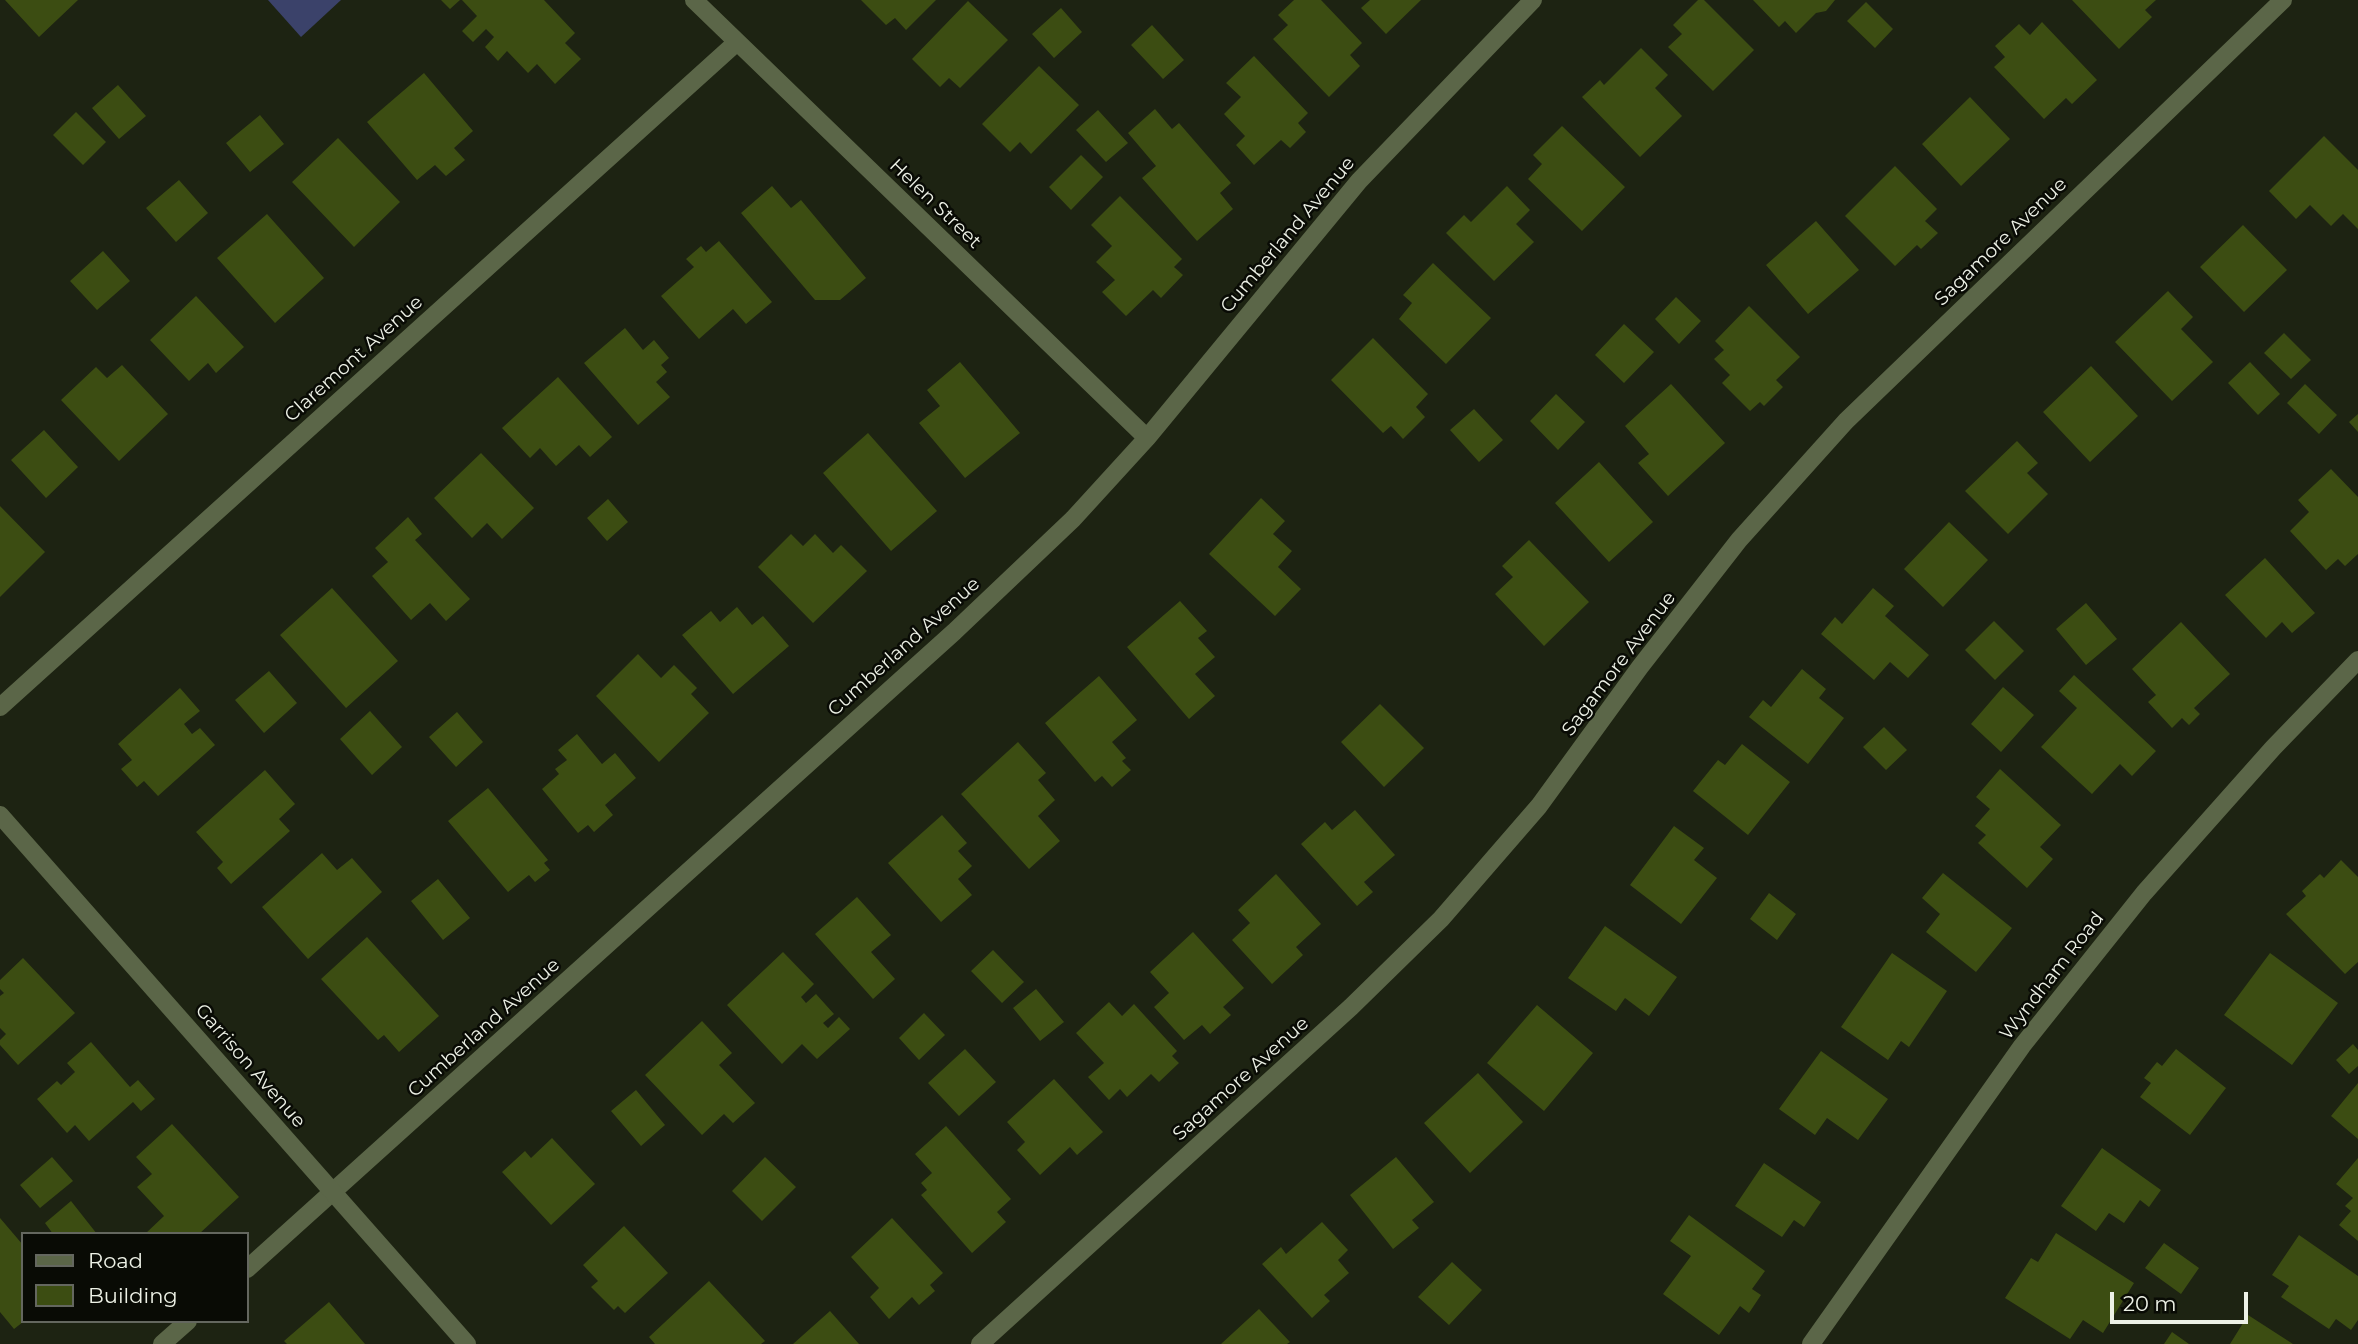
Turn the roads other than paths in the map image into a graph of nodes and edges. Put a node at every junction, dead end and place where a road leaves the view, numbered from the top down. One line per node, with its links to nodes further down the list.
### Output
1 (694, 0): 4 (street, Helen Street)
2 (1533, 0): 5 (street, Cumberland Avenue)
3 (2283, 0): 14 (street, Sagamore Avenue)
4 (737, 42): 5 (street, Helen Street); 7 (street, Claremont Avenue)
5 (1147, 438): 9 (street, Cumberland Avenue)
6 (2358, 660): 15 (street, Wyndham Road)
7 (0, 706)
8 (0, 815): 9 (street, Garrison Avenue)
9 (334, 1192): 10 (street, Cumberland Avenue); 13 (street, Garrison Avenue)
10 (248, 1268)
11 (186, 1323): 12 (street)
12 (162, 1344)
13 (467, 1344)
14 (980, 1344)
15 (1811, 1344)

